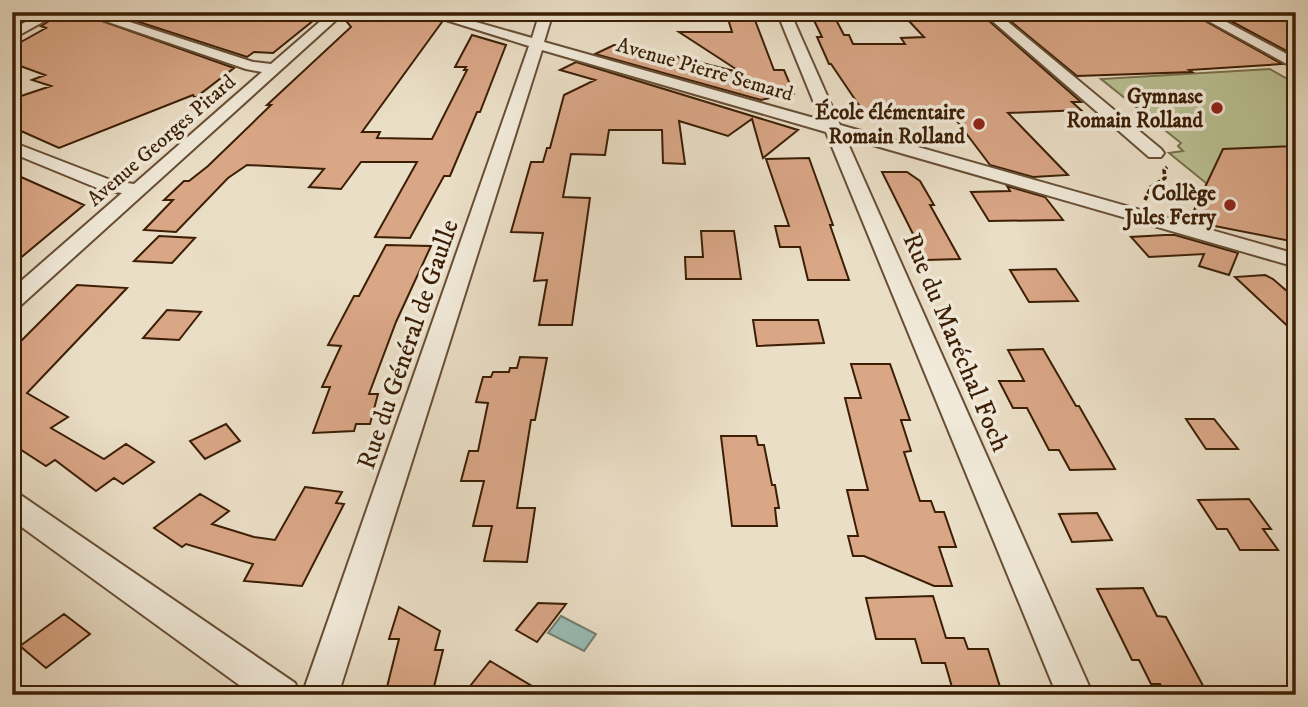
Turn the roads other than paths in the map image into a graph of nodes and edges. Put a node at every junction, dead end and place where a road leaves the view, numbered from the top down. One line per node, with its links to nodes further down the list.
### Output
1 (55, 12): 9 (street)
2 (85, 12): 12 (street)
3 (339, 12): 12 (street, Avenue Georges Pitard)
4 (426, 12): 10 (street, Avenue Pierre Semard)
5 (547, 12): 10 (street, Rue du Général de Gaulle)
6 (783, 12): 13 (street, Rue du Maréchal Foch)
7 (988, 12): 15 (street)
8 (1198, 12): 11 (street)
9 (12, 35)
10 (536, 44): 13 (street, Avenue Pierre Semard); 21 (street, Rue du Général de Gaulle)
11 (1296, 65)
12 (275, 69): 16 (street, Avenue Georges Pitard)
13 (834, 129): 17 (street, Avenue Pierre Semard); 22 (street, Rue du Maréchal Foch)
14 (12, 147): 16 (street)
15 (1155, 153)
16 (138, 190): 18 (street, Avenue Georges Pitard)
17 (1295, 262)
18 (12, 301)
19 (12, 504): 20 (street)
20 (282, 695)
21 (320, 695)
22 (1075, 695)

